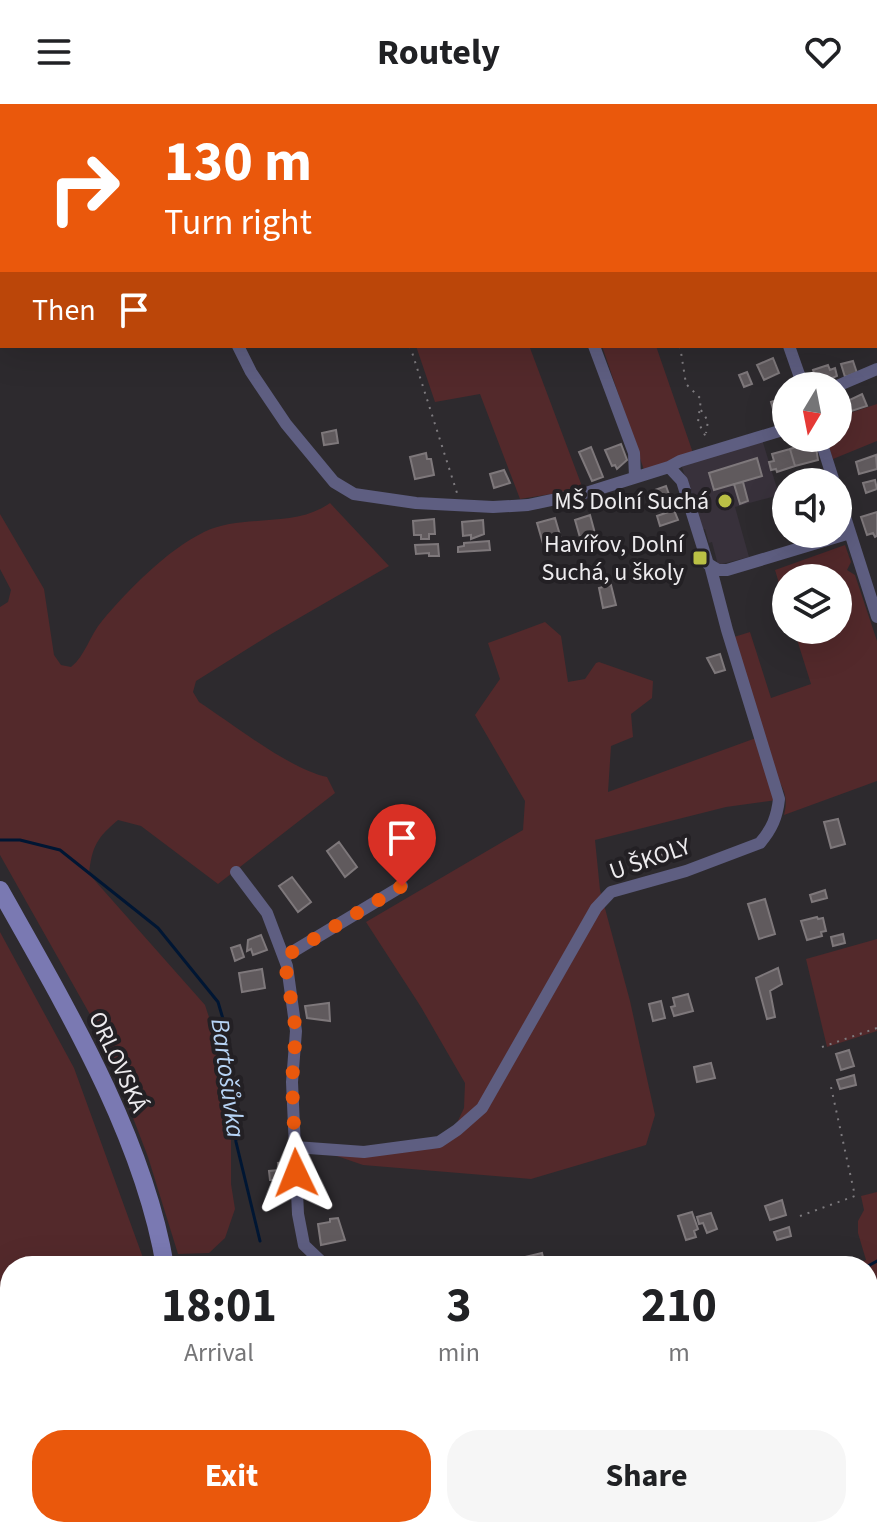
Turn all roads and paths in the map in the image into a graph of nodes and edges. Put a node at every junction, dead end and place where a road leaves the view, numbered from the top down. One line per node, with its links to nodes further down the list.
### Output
1 (239, 348): 15 (street)
2 (411, 348): 15 (path)
3 (595, 348): 14 (street)
4 (680, 348): 9 (path)
5 (790, 348): 7 (street)
6 (877, 369): 8 (street)
7 (798, 372)
8 (852, 380)
9 (699, 410): 11 (path); 11 (path)
10 (772, 433): 12 (street)
11 (706, 434): 12 (path)
12 (712, 451): 13 (street)
13 (669, 467): 14 (street); 18 (street, U ŠKOLY)
14 (635, 477): 15 (street)
15 (461, 506)
16 (852, 539): 19 (street)
17 (800, 548): 18 (street)
18 (710, 565): 27 (street, U ŠKOLY)
19 (877, 617)
20 (236, 872): 23 (street)
21 (402, 886): 23 (street)
22 (0, 890): 29 (street, ORLOVSKÁ)
23 (284, 957): 27 (street)
24 (877, 1028): 25 (path)
25 (822, 1047)
26 (831, 1087): 28 (path)
27 (295, 1147): 30 (street)
28 (800, 1216)
29 (163, 1256)
30 (316, 1256)

